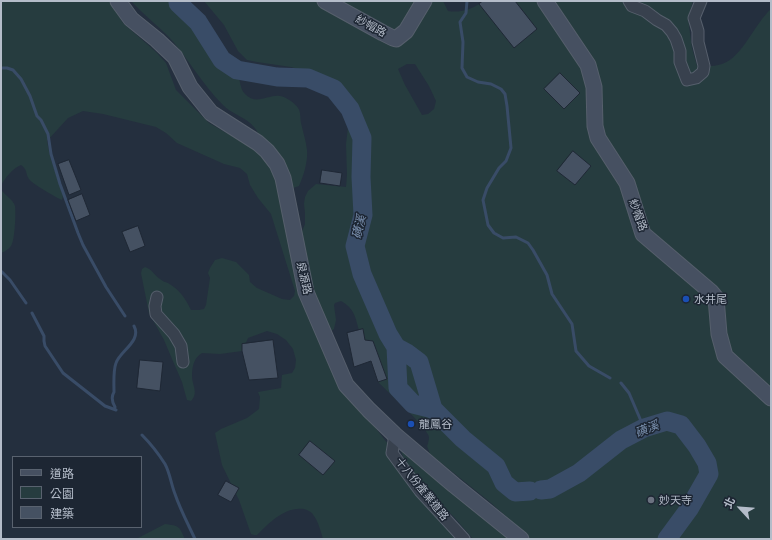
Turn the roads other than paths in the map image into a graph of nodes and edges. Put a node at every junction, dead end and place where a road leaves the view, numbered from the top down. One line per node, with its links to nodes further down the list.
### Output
1 (118, 1): 10 (street, 泉源路)
2 (325, 1): 3 (street, 紗帽路)
3 (424, 1)
4 (545, 1): 9 (street, 紗帽路)
5 (629, 1): 6 (street)
6 (701, 1)
7 (157, 297): 8 (street)
8 (183, 362)
9 (771, 398)
10 (395, 435): 11 (street, 十八份產業道路); 12 (street, 泉源路)
11 (464, 539)
12 (521, 539)

